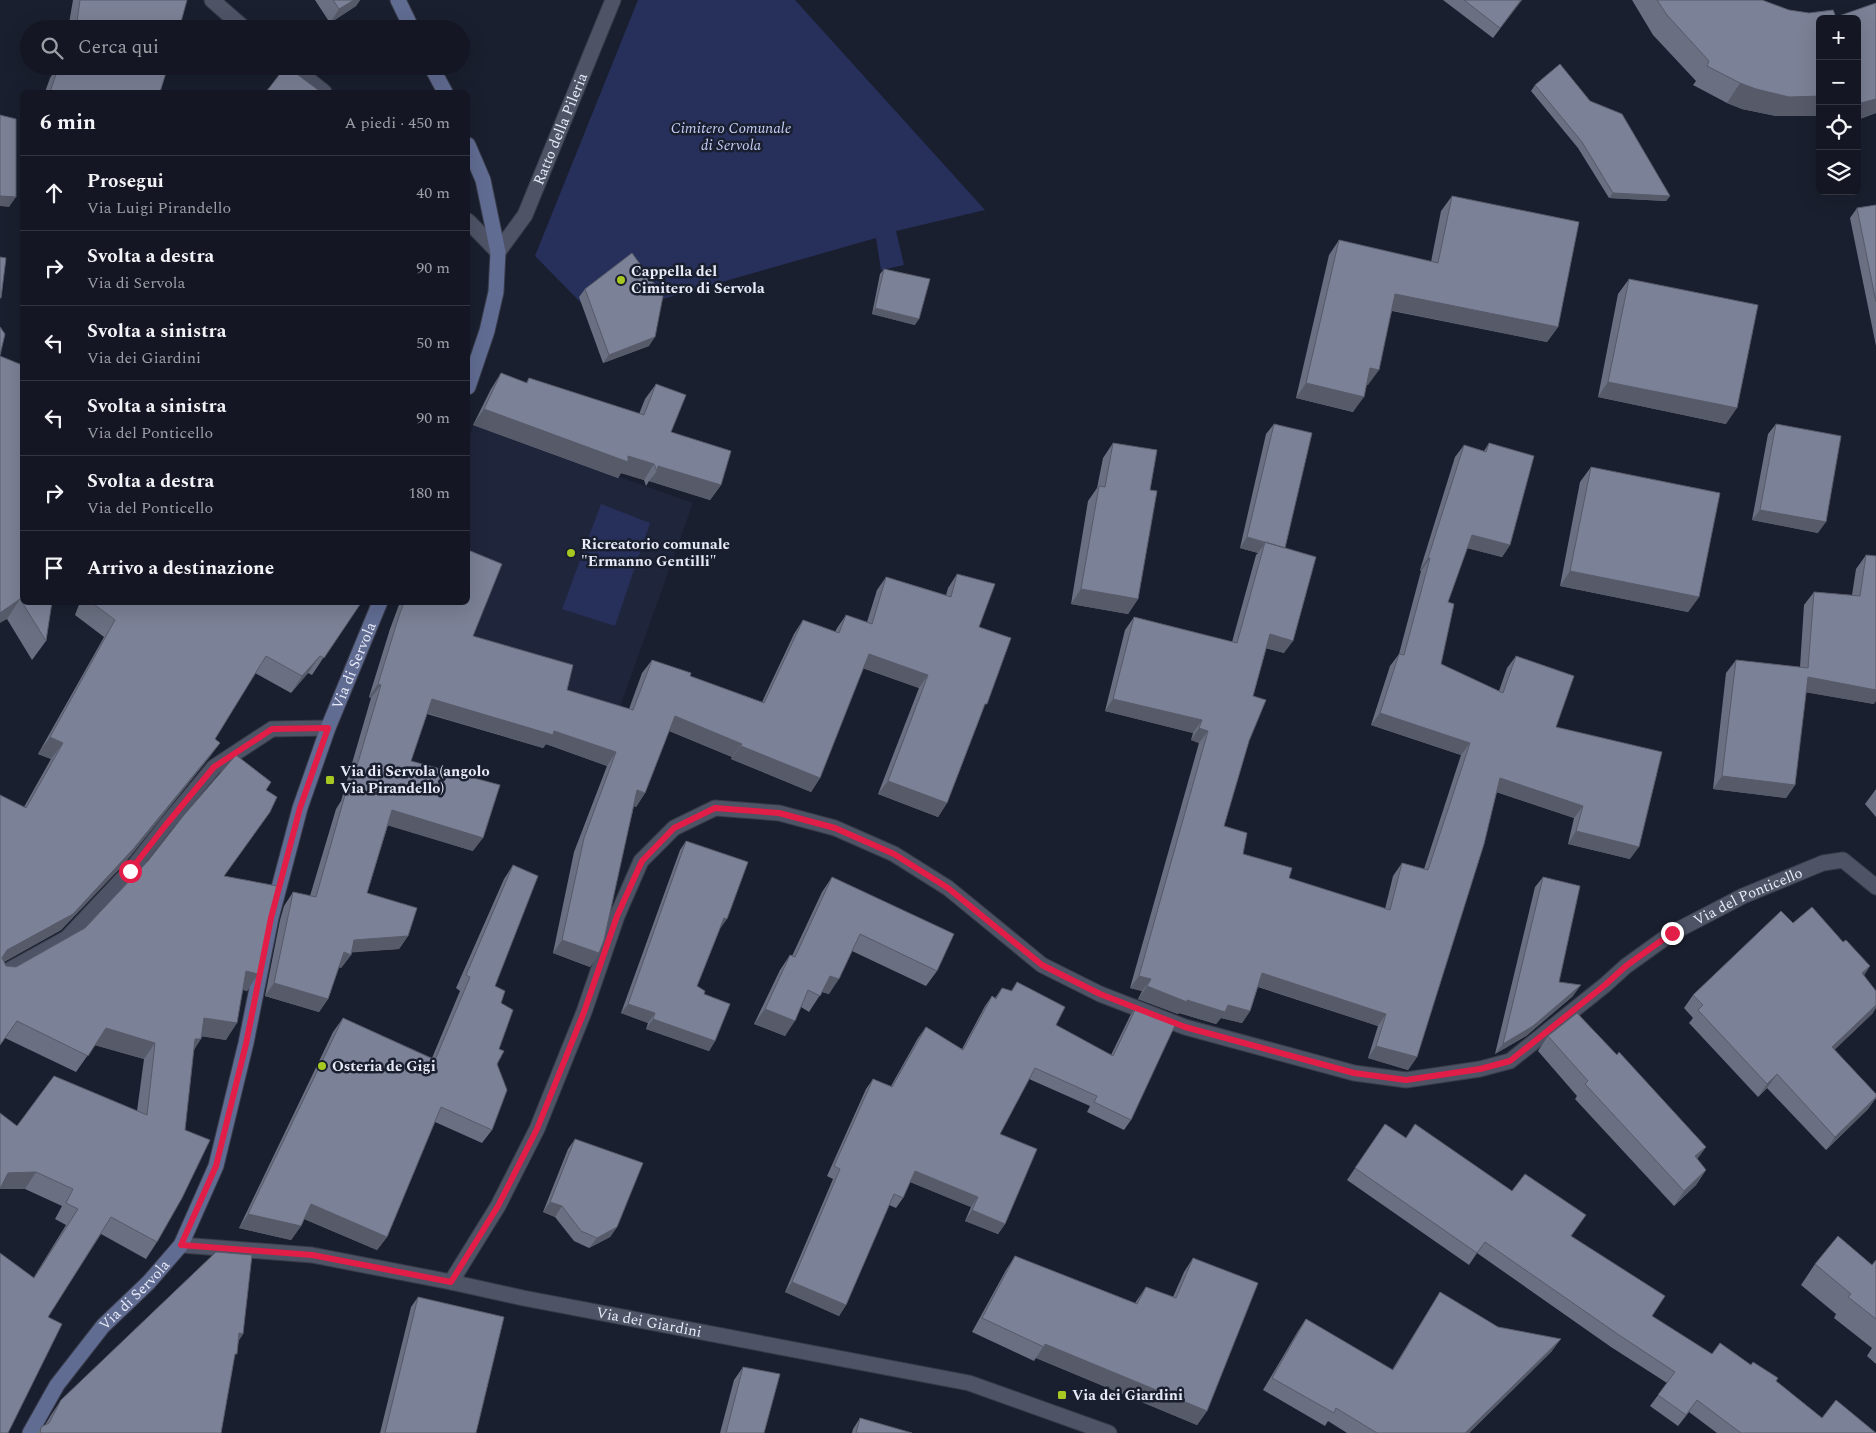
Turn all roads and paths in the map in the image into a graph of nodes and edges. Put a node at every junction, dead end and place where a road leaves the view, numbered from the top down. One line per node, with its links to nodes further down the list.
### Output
1 (212, 0): 4 (street)
2 (398, 0): 5 (main road)
3 (613, 0): 12 (street, Ratto della Pileria)
4 (235, 20)
5 (408, 20)
6 (302, 75): 8 (street)
7 (436, 75): 9 (main road)
8 (321, 90)
9 (444, 90)
10 (470, 150): 12 (main road)
11 (470, 223): 12 (street)
12 (498, 252): 13 (main road)
13 (470, 381)
14 (379, 605): 15 (main road, Via di Servola)
15 (328, 728): 17 (street); 18 (main road, Via di Servola)
16 (1876, 887): 19 (street, Via del Ponticello)
17 (0, 975)
18 (181, 1245): 19 (street, Via dei Giardini); 20 (main road, Via di Servola)
19 (451, 1282): 21 (street, Via dei Giardini)
20 (30, 1433)
21 (1109, 1433)

